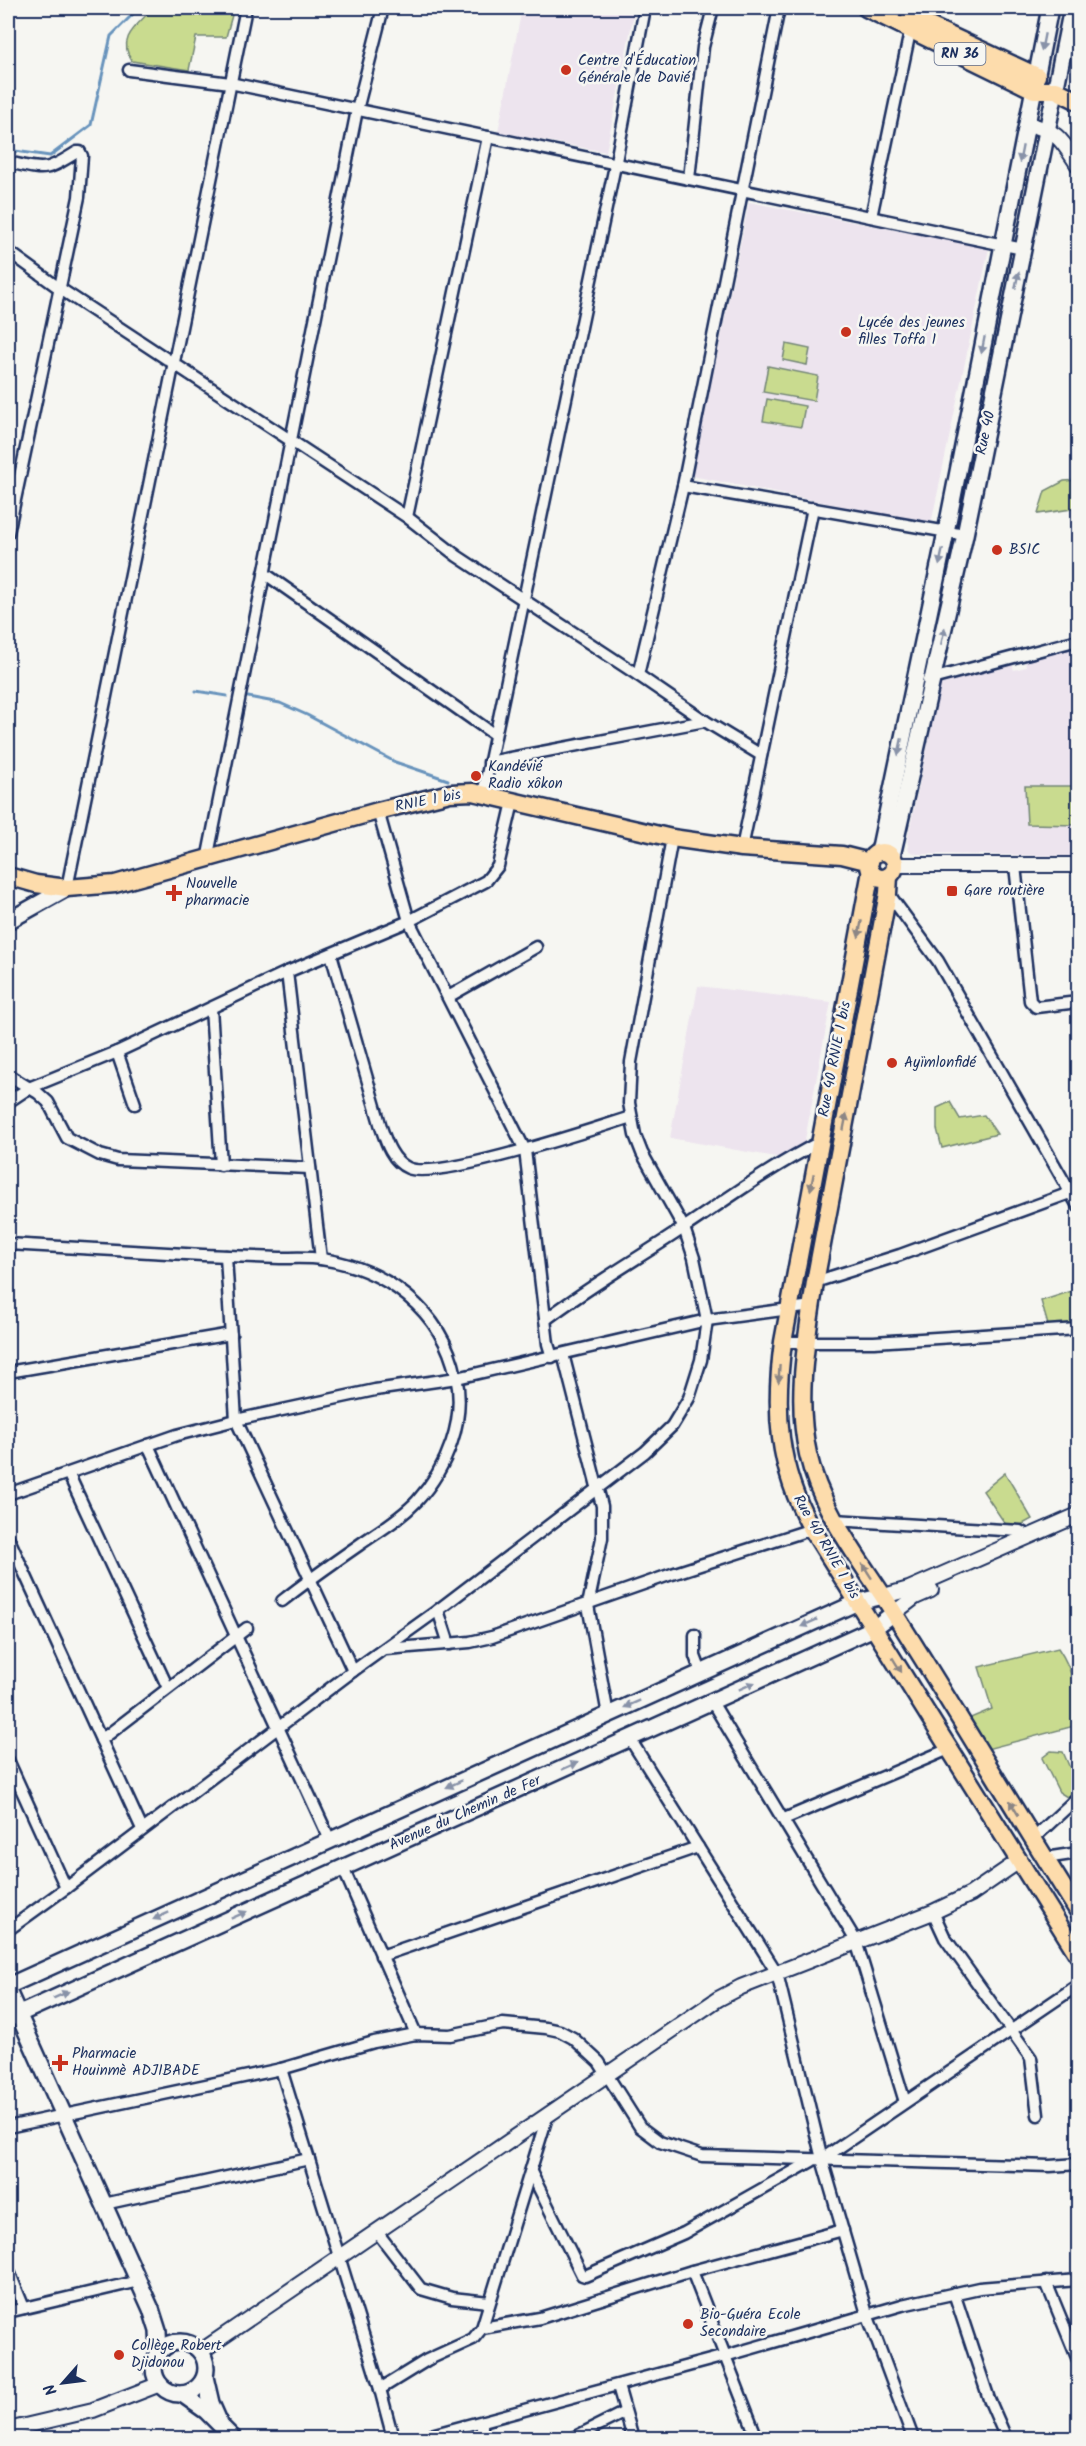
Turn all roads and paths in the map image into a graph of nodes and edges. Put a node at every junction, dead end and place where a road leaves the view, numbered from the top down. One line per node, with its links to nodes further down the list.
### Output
1 (246, 8): 12 (street)
2 (383, 8): 16 (street)
3 (645, 8): 21 (street)
4 (713, 8): 23 (street)
5 (779, 8): 24 (street)
6 (866, 8): 10 (main road, RN 36)
7 (890, 8): 10 (main road, RN 36)
8 (1050, 8): 13 (main road, Rue 40, one-way to 13)
9 (1072, 8): 14 (main road, Rue 40)
10 (913, 18): 13 (main road, RN 36); 25 (street)
11 (129, 70): 12 (street)
12 (230, 83): 16 (street); 30 (street)
13 (1035, 83): 14 (main road, RN 36); 17 (main road, Rue 40)
14 (1056, 90): 15 (main road, RN 36); 18 (main road, Rue 40)
15 (1078, 101)
16 (357, 110): 19 (street); 31 (street)
17 (1027, 123): 18 (street); 26 (main road, Rue 40, one-way to 26)
18 (1048, 129): 22 (street); 27 (main road, Rue 40)
19 (488, 137): 21 (street); 34 (street)
20 (8, 162): 29 (street)
21 (615, 163): 23 (street); 39 (street)
22 (1078, 165)
23 (689, 179): 24 (street)
24 (742, 190): 25 (street); 32 (street)
25 (871, 217): 26 (street)
26 (1003, 244): 27 (street); 35 (main road, Rue 40, one-way to 35)
27 (1023, 249): 37 (main road, Rue 40, one-way to 27)
28 (8, 251): 29 (street)
29 (59, 288): 30 (street); 36 (street)
30 (175, 363): 31 (street); 58 (street)
31 (291, 439): 34 (street); 38 (street)
32 (683, 486): 33 (street); 41 (street)
33 (813, 508): 35 (street); 46 (street)
34 (407, 517): 39 (street)
35 (946, 532): 37 (street); 43 (main road, Rue 40, one-way to 43)
36 (8, 533)
37 (965, 535): 42 (main road, Rue 40, one-way to 37)
38 (264, 573): 45 (street); 53 (street)
39 (522, 600): 41 (street); 45 (street)
40 (1078, 640): 42 (street)
41 (638, 675): 44 (street)
42 (934, 679): 43 (street); 56 (main road, Rue 40)
43 (913, 684): 56 (main road, Rue 40, one-way to 56)
44 (705, 722): 46 (street); 47 (street)
45 (495, 735): 47 (street)
46 (761, 755): 52 (street)
47 (489, 762): 48 (street)
48 (483, 794): 49 (main road, RNIE 1 bis); 50 (main road, RNIE 1 bis)
49 (513, 801): 51 (main road, RNIE 1 bis); 60 (street)
50 (378, 811): 53 (main road, RNIE 1 bis); 60 (street)
51 (672, 838): 52 (main road, RNIE 1 bis); 72 (street)
52 (742, 848): 56 (main road, RNIE 1 bis)
53 (207, 860): 58 (main road, RNIE 1 bis)
54 (1078, 865): 55 (street)
55 (1015, 866): 56 (street); 65 (street)
56 (880, 867): 73 (main road, Rue 40 RNIE 1 bis, one-way to 73); 77 (street); 83 (main road, Rue 40 RNIE 1 bis, one-way to 56)
57 (8, 876): 58 (main road, RNIE 1 bis)
58 (68, 888): 59 (main road)
59 (8, 921)
60 (409, 921): 62 (street); 64 (street)
61 (536, 947): 64 (street)
62 (331, 954): 63 (street); 74 (street)
63 (287, 972): 66 (street); 76 (street)
64 (448, 997): 74 (street)
65 (1078, 1002)
66 (211, 1008): 67 (street); 75 (street)
67 (117, 1052): 69 (street); 71 (street)
68 (8, 1075): 69 (street)
69 (29, 1088): 70 (street); 75 (street)
70 (8, 1102)
71 (135, 1104)
72 (631, 1117): 74 (street); 79 (street)
73 (820, 1142): 79 (street); 85 (main road, Rue 40 RNIE 1 bis, one-way to 85)
74 (525, 1150): 86 (street)
75 (221, 1164): 76 (street)
76 (310, 1168): 82 (street)
77 (1075, 1192): 78 (street); 83 (street)
78 (1078, 1206)
79 (684, 1228): 86 (street); 87 (street)
80 (8, 1244): 81 (street)
81 (226, 1256): 82 (street); 89 (street)
82 (321, 1259): 94 (street)
83 (815, 1282): 84 (main road, Rue 40 RNIE 1 bis)
84 (812, 1306): 85 (street); 91 (main road, Rue 40 RNIE 1 bis)
85 (788, 1309): 87 (street); 90 (main road, Rue 40 RNIE 1 bis)
86 (545, 1320): 92 (street)
87 (707, 1320): 92 (street); 98 (street)
88 (1078, 1329): 91 (street)
89 (231, 1334): 93 (street); 95 (street)
90 (783, 1342): 91 (street); 103 (main road, Rue 40 RNIE 1 bis, one-way to 103)
91 (806, 1342): 101 (main road, Rue 40 RNIE 1 bis)
92 (558, 1355): 94 (street); 98 (street)
93 (8, 1372)
94 (457, 1378): 95 (street); 106 (street)
95 (236, 1420): 96 (street); 106 (street)
96 (148, 1446): 97 (street); 116 (street)
97 (69, 1474): 99 (street); 122 (street)
98 (598, 1487): 111 (street); 112 (street)
99 (8, 1494)
100 (1078, 1515): 104 (street)
101 (834, 1520): 104 (street); 108 (main road, Rue 40 RNIE 1 bis, one-way to 101)
102 (1078, 1524): 107 (street)
103 (812, 1529): 110 (main road, Rue 40 RNIE 1 bis); 111 (street)
104 (1029, 1536): 107 (street)
105 (8, 1537): 127 (street)
106 (309, 1579): 109 (street); 120 (street)
107 (912, 1593): 108 (street, Avenue du Chemin de Fer); 113 (street, Avenue du Chemin de Fer)
108 (884, 1596): 110 (main road, Avenue du Chemin de Fer); 113 (main road, Rue 40 RNIE 1 bis)
109 (282, 1601)
110 (858, 1602): 115 (main road, Rue 40 RNIE 1 bis); 121 (main road, Avenue du Chemin de Fer, one-way to 121)
111 (588, 1605): 118 (street); 124 (street)
112 (438, 1610): 118 (street); 119 (street)
113 (894, 1613): 115 (main road, Avenue du Chemin de Fer); 133 (main road, Rue 40 RNIE 1 bis, one-way to 113)
114 (247, 1628): 116 (street)
115 (874, 1629): 123 (main road, Avenue du Chemin de Fer, one-way to 115); 128 (main road, Rue 40 RNIE 1 bis, one-way to 128)
116 (237, 1635): 122 (street); 125 (street)
117 (695, 1635): 121 (street)
118 (449, 1644): 119 (street)
119 (385, 1649): 120 (street)
120 (353, 1671): 125 (street)
121 (701, 1672): 124 (main road, Avenue du Chemin de Fer, one-way to 124)
122 (168, 1688): 127 (street)
123 (712, 1702): 126 (main road, Avenue du Chemin de Fer); 131 (street)
124 (608, 1715): 134 (main road, Avenue du Chemin de Fer, one-way to 134)
125 (279, 1726): 132 (street); 134 (street)
126 (630, 1739): 135 (street); 139 (main road, Avenue du Chemin de Fer, one-way to 126)
127 (101, 1740): 132 (street)
128 (949, 1749): 131 (street); 138 (main road, Rue 40 RNIE 1 bis)
129 (8, 1760): 140 (street)
130 (1078, 1797): 133 (street)
131 (784, 1819): 144 (street)
132 (142, 1829): 140 (street)
133 (1033, 1839): 137 (main road, Rue 40 RNIE 1 bis)
134 (330, 1840): 149 (main road, Avenue du Chemin de Fer, one-way to 149)
135 (698, 1847): 146 (street); 147 (street)
136 (1078, 1853): 137 (street)
137 (1045, 1858): 141 (main road, Rue 40 RNIE 1 bis)
138 (1019, 1860): 142 (street); 145 (main road, Rue 40 RNIE 1 bis)
139 (343, 1868): 146 (street); 151 (main road, Avenue du Chemin de Fer, one-way to 139)
140 (66, 1888): 143 (street)
141 (1078, 1911)
142 (933, 1912): 144 (street); 152 (street)
143 (8, 1930)
144 (856, 1941): 147 (street); 156 (street)
145 (1078, 1954)
146 (381, 1956): 153 (street)
147 (777, 1973): 155 (street); 162 (street)
148 (1078, 1985): 152 (street)
149 (8, 1986)
150 (8, 1991): 151 (main road)
151 (12, 2017): 157 (main road)
152 (1013, 2030): 156 (street); 158 (street)
153 (416, 2034): 154 (street); 155 (street)
154 (281, 2068): 157 (street); 161 (street)
155 (608, 2074): 159 (street); 162 (street)
156 (905, 2102): 162 (street)
157 (64, 2115): 160 (street); 165 (main road)
158 (1038, 2115)
159 (547, 2117): 164 (street); 167 (street)
160 (8, 2127)
161 (309, 2159): 165 (street); 168 (street)
162 (818, 2160): 163 (street); 164 (street); 166 (street)
163 (1078, 2164)
164 (531, 2172): 175 (street)
165 (104, 2204): 172 (main road)
166 (843, 2229): 170 (street); 179 (street)
167 (377, 2232): 168 (street); 175 (street)
168 (339, 2258): 182 (street); 189 (street)
169 (8, 2269): 176 (street)
170 (692, 2271): 180 (street); 184 (street)
171 (1078, 2280): 173 (street)
172 (139, 2281): 176 (street); 177 (main road)
173 (1046, 2282): 174 (street); 185 (street)
174 (954, 2294): 179 (street); 203 (street)
175 (489, 2302): 180 (street)
176 (24, 2308): 178 (street)
177 (151, 2308): 181 (main road); 183 (main road)
178 (8, 2312)
179 (867, 2314): 184 (street); 202 (street)
180 (482, 2328): 189 (street)
181 (181, 2343): 182 (main road); 183 (main road)
182 (200, 2352): 186 (main road)
183 (159, 2355): 187 (main road)
184 (725, 2356): 188 (street); 201 (street)
185 (1078, 2360)
186 (205, 2376): 190 (main road); 193 (main road)
187 (160, 2384): 190 (main road); 194 (street)
188 (618, 2386): 191 (street); 192 (street)
189 (380, 2390): 196 (street)
190 (182, 2394): 193 (main road)
191 (625, 2412): 199 (street); 200 (street)
192 (482, 2422): 197 (street); 198 (street)
193 (220, 2424): 195 (main road)
194 (8, 2430)
195 (233, 2439)
196 (393, 2439)
197 (420, 2439)
198 (482, 2439)
199 (573, 2439)
200 (633, 2439)
201 (757, 2439)
202 (913, 2439)
203 (1006, 2439)

